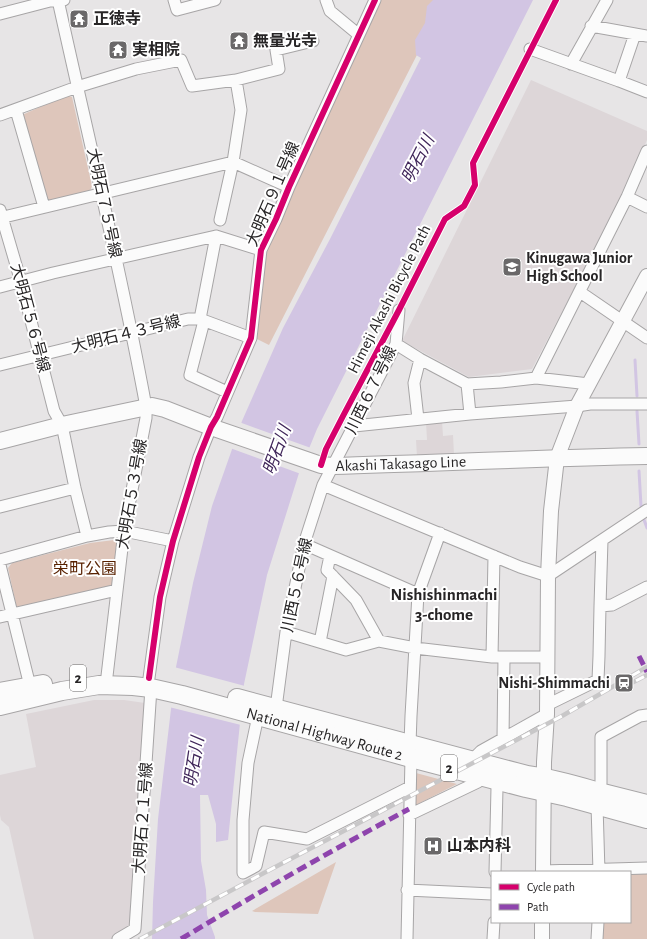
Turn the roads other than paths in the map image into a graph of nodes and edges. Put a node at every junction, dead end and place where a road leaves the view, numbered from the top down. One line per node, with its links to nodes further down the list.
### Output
1 (60, 0): 7 (street); 17 (street, 大明石７５号線)
2 (215, 0): 6 (street)
3 (326, 0): 10 (street)
4 (375, 0): 10 (street, 大明石９１号線)
5 (607, 0): 8 (street)
6 (175, 5)
7 (0, 14)
8 (591, 26): 9 (street); 14 (street)
9 (635, 34): 11 (street); 16 (street)
10 (359, 35): 23 (street, 大明石９１号線)
11 (647, 36)
12 (313, 42): 15 (street)
13 (530, 49): 14 (street)
14 (571, 64): 16 (street)
15 (236, 80): 17 (street); 22 (street)
16 (619, 81): 18 (street)
17 (78, 87): 19 (street); 24 (street, 大明石７５号線)
18 (647, 92)
19 (16, 110): 20 (street); 26 (street)
20 (0, 116)
21 (647, 151): 25 (street)
22 (233, 162): 23 (street); 24 (street); 29 (street)
23 (288, 187): 31 (street, 大明石９１号線)
24 (102, 193): 26 (street); 32 (street, 大明石７５号線)
25 (627, 197): 27 (street); 36 (street)
26 (44, 207): 28 (street)
27 (647, 207)
28 (1, 215): 34 (street, 大明石５６号線)
29 (220, 220)
30 (216, 236): 31 (street); 32 (street); 38 (street)
31 (261, 250): 41 (street, 大明石９１号線)
32 (116, 259): 34 (street); 40 (street, 大明石７５号線)
33 (647, 276): 39 (street)
34 (21, 282): 35 (street); 44 (street, 大明石５６号線)
35 (0, 287)
36 (580, 292): 39 (street); 47 (street)
37 (399, 310): 43 (street, 川西６７号線)
38 (202, 320): 40 (street, 大明石４３号線); 41 (street, 大明石４３号線); 50 (street)
39 (622, 321): 42 (street); 49 (street)
40 (132, 332): 44 (street, 大明石４３号線); 53 (street, 大明石７５号線)
41 (251, 338): 50 (street, 大明石９１号線)
42 (647, 338)
43 (396, 344): 45 (street); 57 (street, 川西６７号線)
44 (40, 355): 46 (street, 大明石４３号線); 56 (street, 大明石５６号線)
45 (420, 359): 48 (street); 55 (street)
46 (0, 365)
47 (536, 378): 48 (street); 49 (street)
48 (467, 384): 54 (street)
49 (589, 384): 52 (street)
50 (228, 392): 58 (street, 大明石９１号線)
51 (647, 404): 52 (street)
52 (577, 406): 54 (street); 61 (street)
53 (146, 407): 56 (main road, Akashi Takasago Line); 58 (main road, Akashi Takasago Line); 67 (street, 大明石５３号線)
54 (470, 414): 55 (street)
55 (418, 419): 57 (street)
56 (62, 425): 59 (main road, Akashi Takasago Line); 64 (street, 大明石５６号線)
57 (354, 426): 62 (street, 川西６７号線)
58 (216, 428): 62 (main road, Akashi Takasago Line); 71 (street, 大明石９１号線)
59 (0, 441)
60 (647, 456): 61 (main road, Akashi Takasago Line)
61 (556, 458): 62 (main road, Akashi Takasago Line); 78 (street)
62 (326, 465): 63 (street, 川西５６号線)
63 (324, 485): 68 (street); 72 (street, 川西５６号線)
64 (76, 488): 65 (street); 69 (street, 大明石５６号線)
65 (0, 507)
66 (647, 510): 70 (street)
67 (124, 531): 69 (street); 71 (street); 80 (street, 大明石５３号線)
68 (440, 533): 74 (street); 81 (street)
69 (87, 536): 75 (street)
70 (602, 540): 78 (street); 82 (street)
71 (173, 541): 93 (street, 大明石９１号線)
72 (304, 544): 73 (street); 85 (street, 川西５６号線)
73 (330, 556): 77 (street); 81 (street)
74 (494, 556): 78 (street); 89 (street)
75 (0, 560)
76 (0, 565): 83 (street)
77 (333, 576): 86 (street); 87 (street)
78 (548, 576): 91 (street)
79 (647, 587): 82 (street)
80 (117, 590): 83 (street); 92 (street, 大明石５３号線)
81 (418, 594): 88 (street)
82 (600, 606): 98 (street)
83 (12, 614): 84 (street); 94 (street)
84 (0, 617)
85 (286, 632): 87 (street); 97 (street, 川西５６号線)
86 (379, 641): 87 (street); 88 (street)
87 (320, 642)
88 (415, 648): 89 (street); 102 (street)
89 (492, 657): 90 (street)
90 (504, 657): 91 (street); 101 (street)
91 (547, 657): 98 (street)
92 (107, 676): 93 (highway, National Highway Route 2 / 2); 94 (highway, National Highway Route 2 / 2)
93 (153, 684): 96 (highway, National Highway Route 2 / 2); 99 (highway, National Highway Route 2 / 2); 120 (street, 大明石２１号線)
94 (30, 686): 95 (highway, National Highway Route 2 / 2)
95 (0, 692)
96 (0, 706)
97 (276, 708): 99 (highway, National Highway Route 2 / 2); 102 (highway, National Highway Route 2 / 2)
98 (547, 710): 101 (street); 105 (street)
99 (255, 711): 102 (highway, National Highway Route 2 / 2); 106 (street)
100 (647, 715): 107 (street)
101 (503, 739): 103 (street)
102 (410, 751): 103 (highway, National Highway Route 2 / 2); 104 (highway, National Highway Route 2 / 2); 106 (street)
103 (472, 760): 105 (highway, National Highway Route 2 / 2)
104 (490, 779): 105 (highway, National Highway Route 2 / 2); 109 (street); 112 (street)
105 (544, 784): 107 (highway, National Highway Route 2 / 2); 113 (street)
106 (410, 787): 109 (street)
107 (598, 799): 108 (highway, National Highway Route 2 / 2); 110 (highway, National Highway Route 2 / 2); 114 (street)
108 (647, 804)
109 (409, 815): 115 (street)
110 (647, 819)
111 (647, 868): 114 (street)
112 (495, 871)
113 (543, 871): 114 (street)
114 (599, 871)
115 (408, 890): 116 (street); 121 (street)
116 (491, 894)
117 (494, 923): 122 (street)
118 (542, 923): 123 (street)
119 (598, 923): 124 (street)
120 (118, 939)
121 (407, 939)
122 (493, 939)
123 (542, 939)
124 (598, 939)

